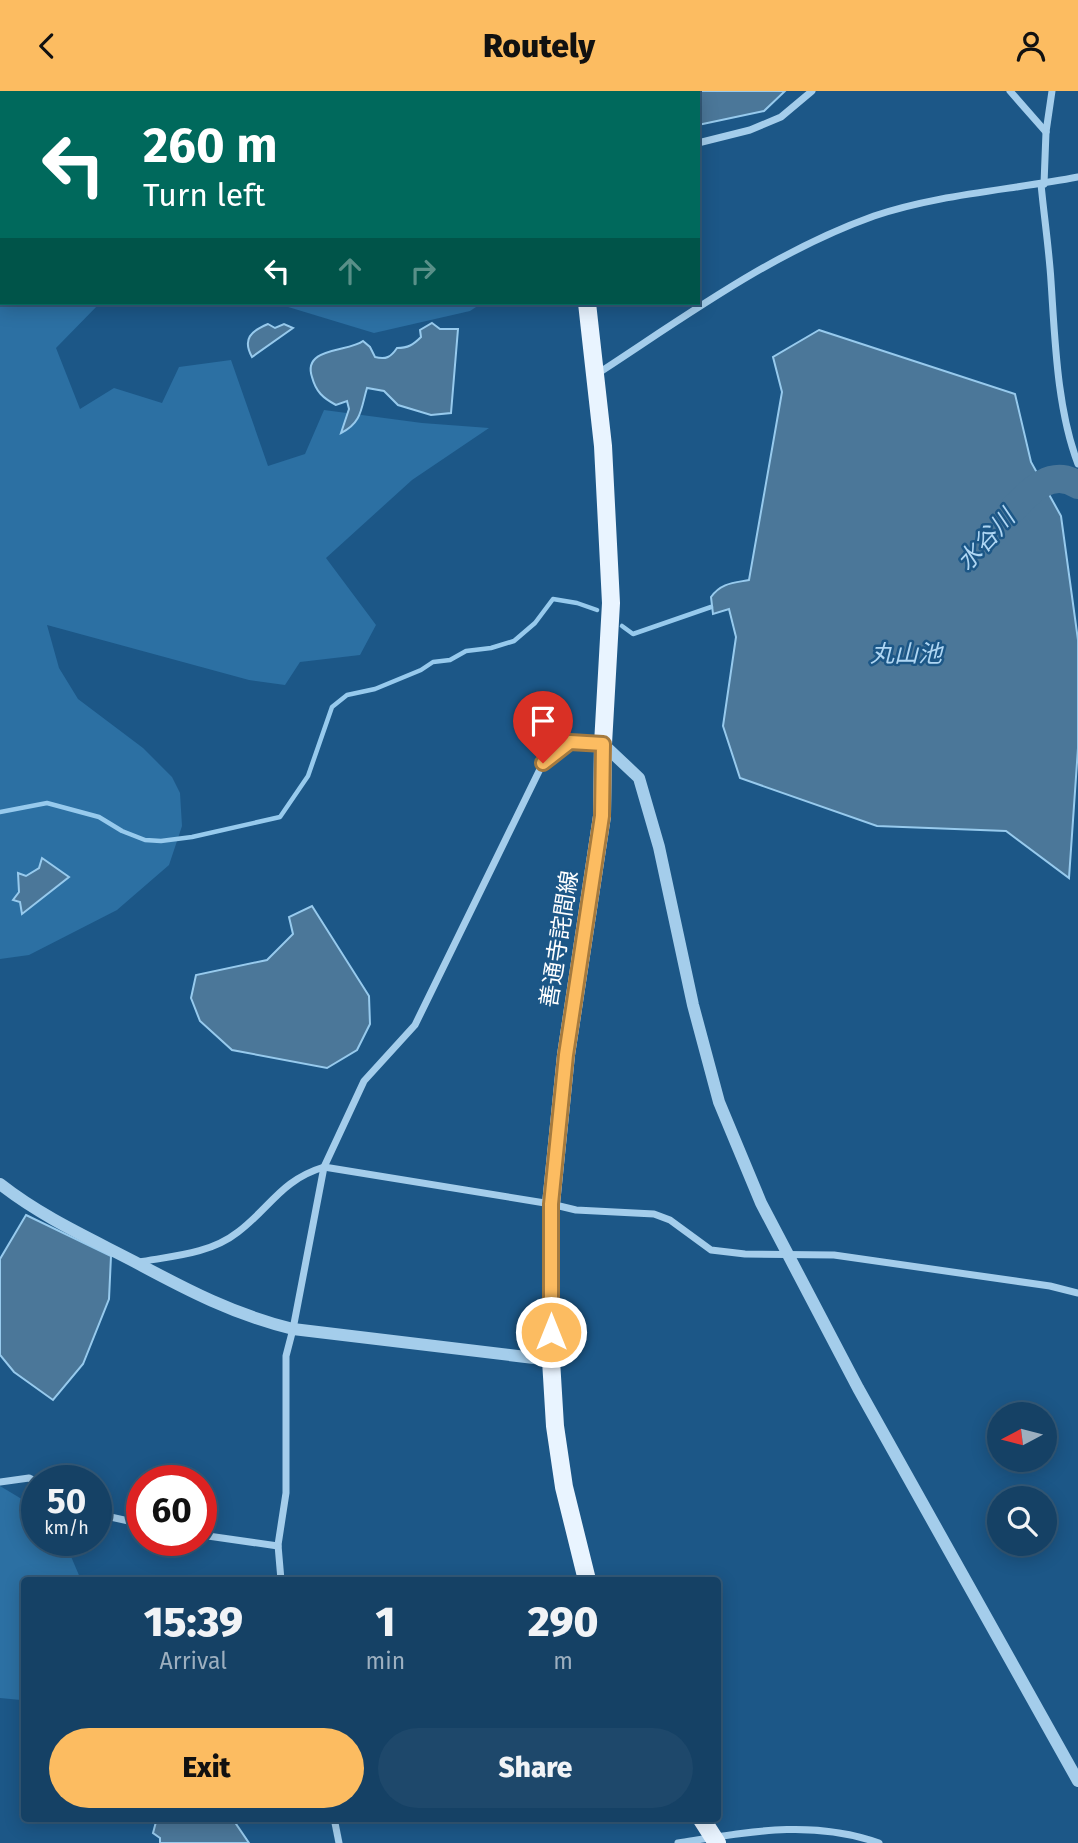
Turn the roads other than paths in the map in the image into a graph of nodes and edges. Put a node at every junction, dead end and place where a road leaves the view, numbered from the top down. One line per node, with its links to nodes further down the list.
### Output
1 (812, 91): 5 (street)
2 (1010, 91): 4 (street)
3 (1052, 91): 4 (street)
4 (1046, 132): 7 (street)
5 (700, 142)
6 (1078, 177): 7 (street)
7 (1042, 184): 9 (street); 10 (street)
8 (587, 305): 9 (main road, 善通寺詫間線)
9 (596, 375): 12 (main road, 善通寺詫間線)
10 (1076, 454): 11 (street)
11 (1078, 464)
12 (603, 744): 13 (street); 15 (main road, 善通寺詫間線); 16 (street)
13 (324, 1167): 15 (street); 17 (street); 19 (street)
14 (0, 1184): 17 (street)
15 (551, 1204): 16 (street); 20 (main road, 善通寺詫間線)
16 (787, 1253): 18 (street); 27 (street)
17 (135, 1262): 19 (street)
18 (1078, 1293)
19 (293, 1329): 20 (street); 24 (street)
20 (551, 1360): 26 (main road, 善通寺詫間線)
21 (21, 1479): 22 (street)
22 (0, 1482)
23 (217, 1537): 24 (street)
24 (278, 1546): 25 (street)
25 (281, 1577)
26 (586, 1577)
27 (1078, 1781)
28 (335, 1822): 31 (street)
29 (704, 1822): 30 (main road)
30 (715, 1840): 32 (street); 33 (street)
31 (339, 1843)
32 (678, 1843)
33 (879, 1843)

